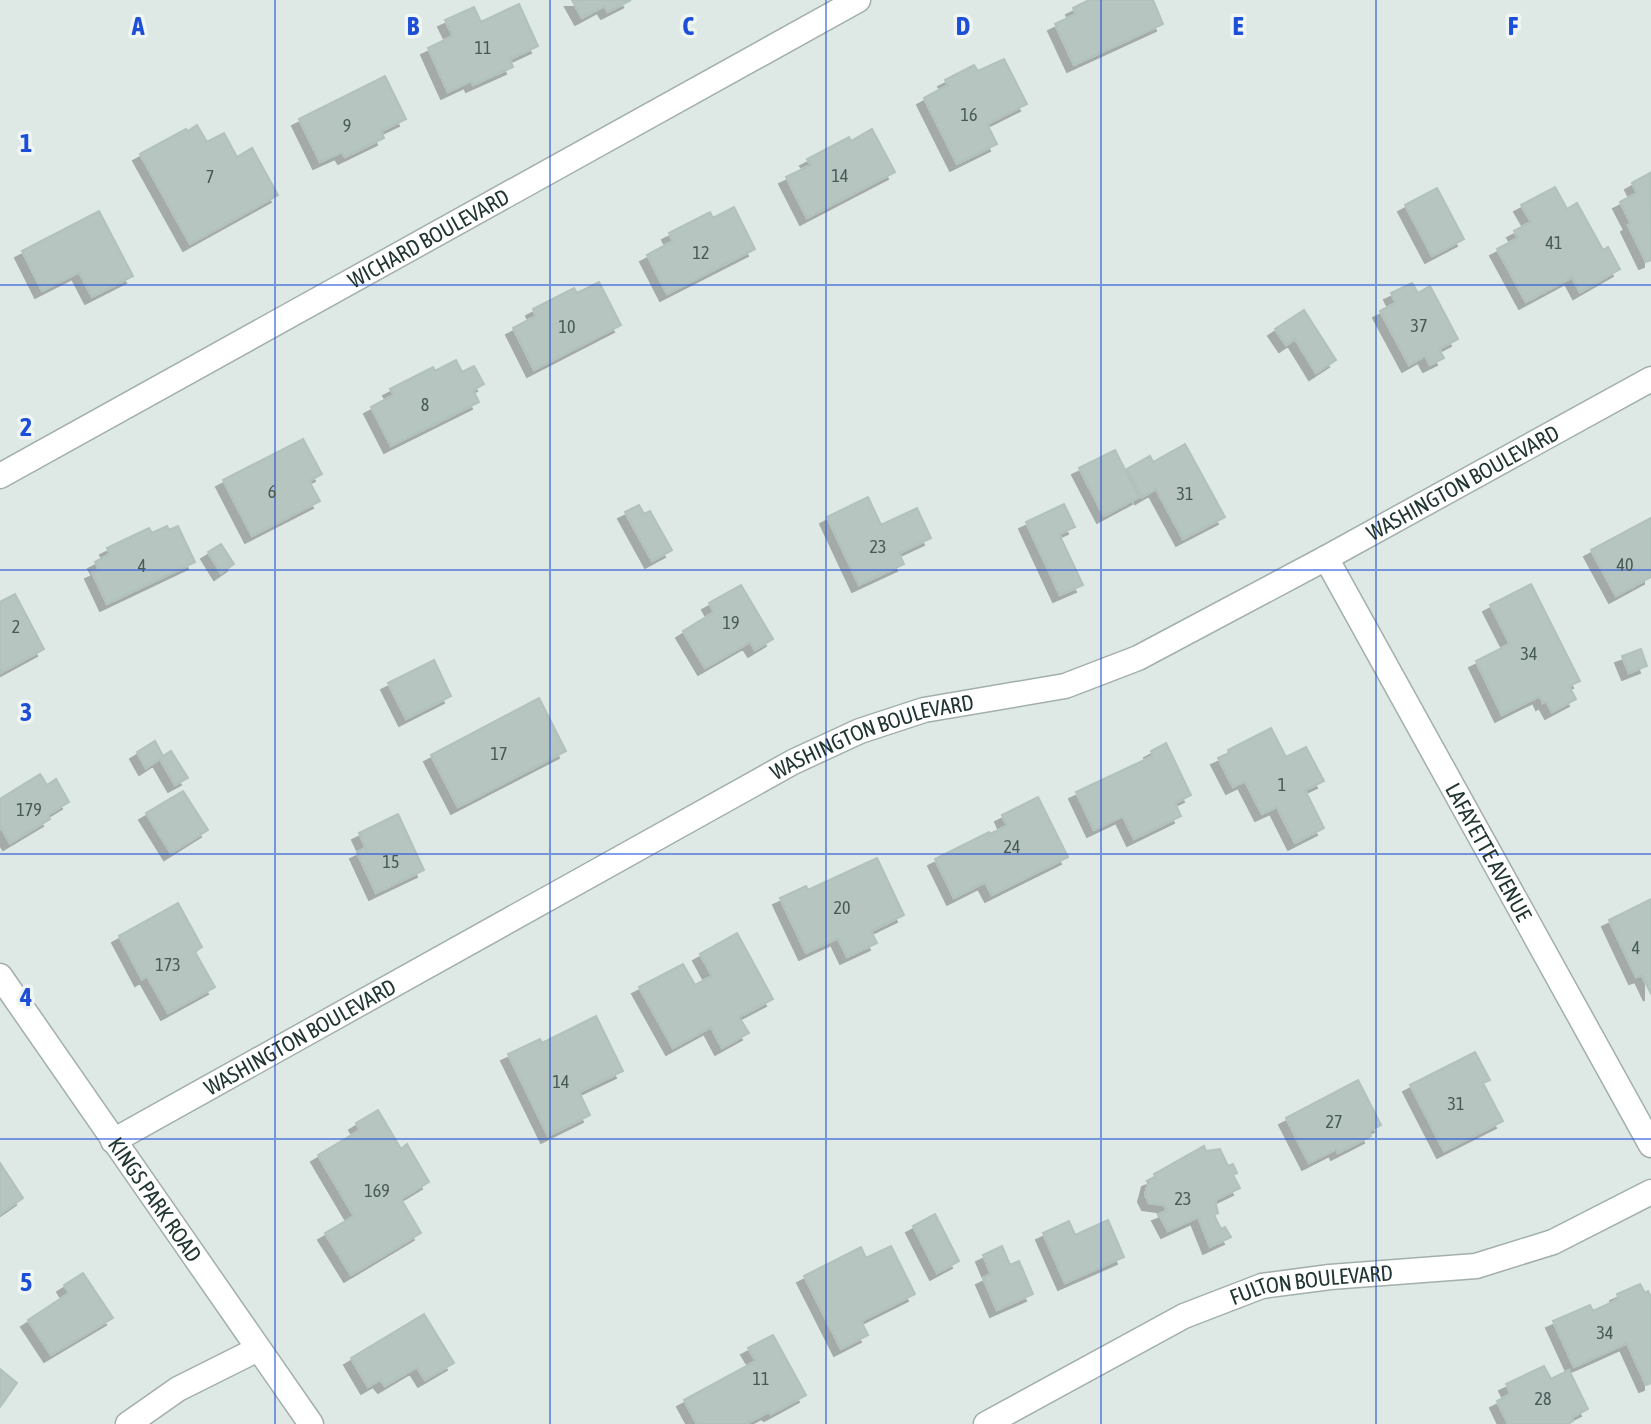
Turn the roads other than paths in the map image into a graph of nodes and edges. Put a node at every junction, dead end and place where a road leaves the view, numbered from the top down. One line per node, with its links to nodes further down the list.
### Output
1 (858, 0): 3 (street, WICHARD BOULEVARD)
2 (1651, 379): 4 (street, WASHINGTON BOULEVARD)
3 (0, 476)
4 (1326, 558): 6 (street, WASHINGTON BOULEVARD); 7 (street, LAFAYETTE AVENUE)
5 (0, 976): 6 (street, KINGS PARK ROAD)
6 (113, 1141): 9 (street, KINGS PARK ROAD)
7 (1651, 1145)
8 (1651, 1192): 12 (street, FULTON BOULEVARD)
9 (258, 1349): 10 (street); 11 (street, KINGS PARK ROAD)
10 (128, 1424)
11 (311, 1424)
12 (986, 1424)

